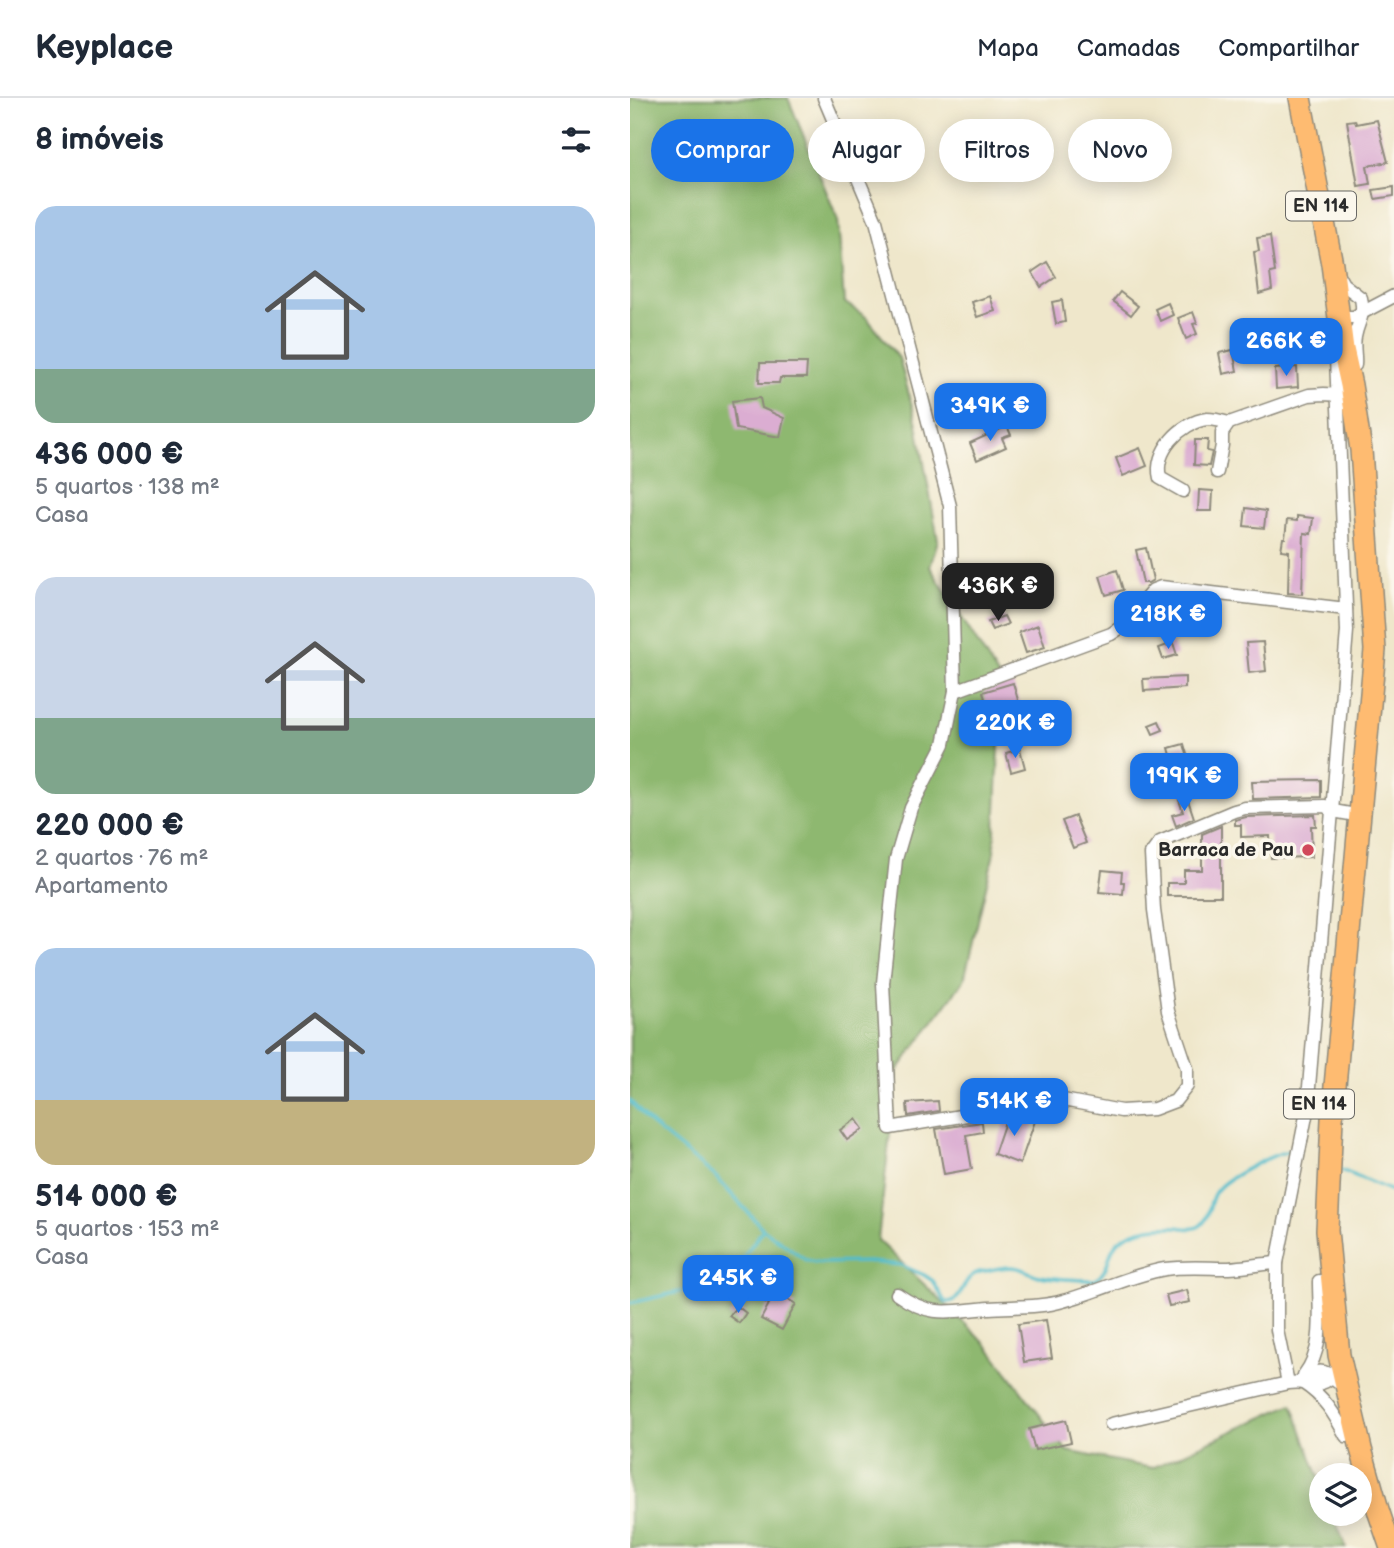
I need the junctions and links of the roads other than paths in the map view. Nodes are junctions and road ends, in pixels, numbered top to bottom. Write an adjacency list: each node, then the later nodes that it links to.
1 (824, 98): 15 (street)
2 (1288, 98): 7 (main road, EN 114)
3 (1300, 98): 4 (main road, EN 114)
4 (1332, 264): 6 (street); 7 (main road, EN 114)
5 (1390, 298): 6 (street); 8 (street)
6 (1361, 299): 7 (street); 8 (street)
7 (1333, 311): 8 (street); 9 (main road, EN 114); 10 (main road, EN 114)
8 (1363, 313): 10 (street)
9 (1336, 358): 10 (street); 16 (main road, EN 114)
10 (1345, 390): 11 (street); 14 (street); 16 (main road, EN 114)
11 (1229, 423): 12 (street); 13 (street)
12 (1217, 472)
13 (1183, 491)
14 (1346, 609): 15 (street); 16 (street)
15 (955, 691): 16 (street)
16 (1348, 814): 17 (street); 18 (main road, EN 114); 20 (main road, EN 114)
17 (1277, 1263): 19 (street); 21 (street)
18 (1320, 1281): 20 (main road, EN 114); 21 (street)
19 (897, 1294)
20 (1336, 1368): 21 (street); 23 (main road, EN 114); 25 (main road, EN 114)
21 (1294, 1382): 22 (street); 23 (street)
22 (1111, 1424)
23 (1346, 1436): 24 (main road, EN 114)
24 (1355, 1463)
25 (1361, 1463)
26 (1372, 1505): 29 (main road, EN 114)
27 (1372, 1519): 28 (main road, EN 114)
28 (1380, 1548)
29 (1391, 1548)

